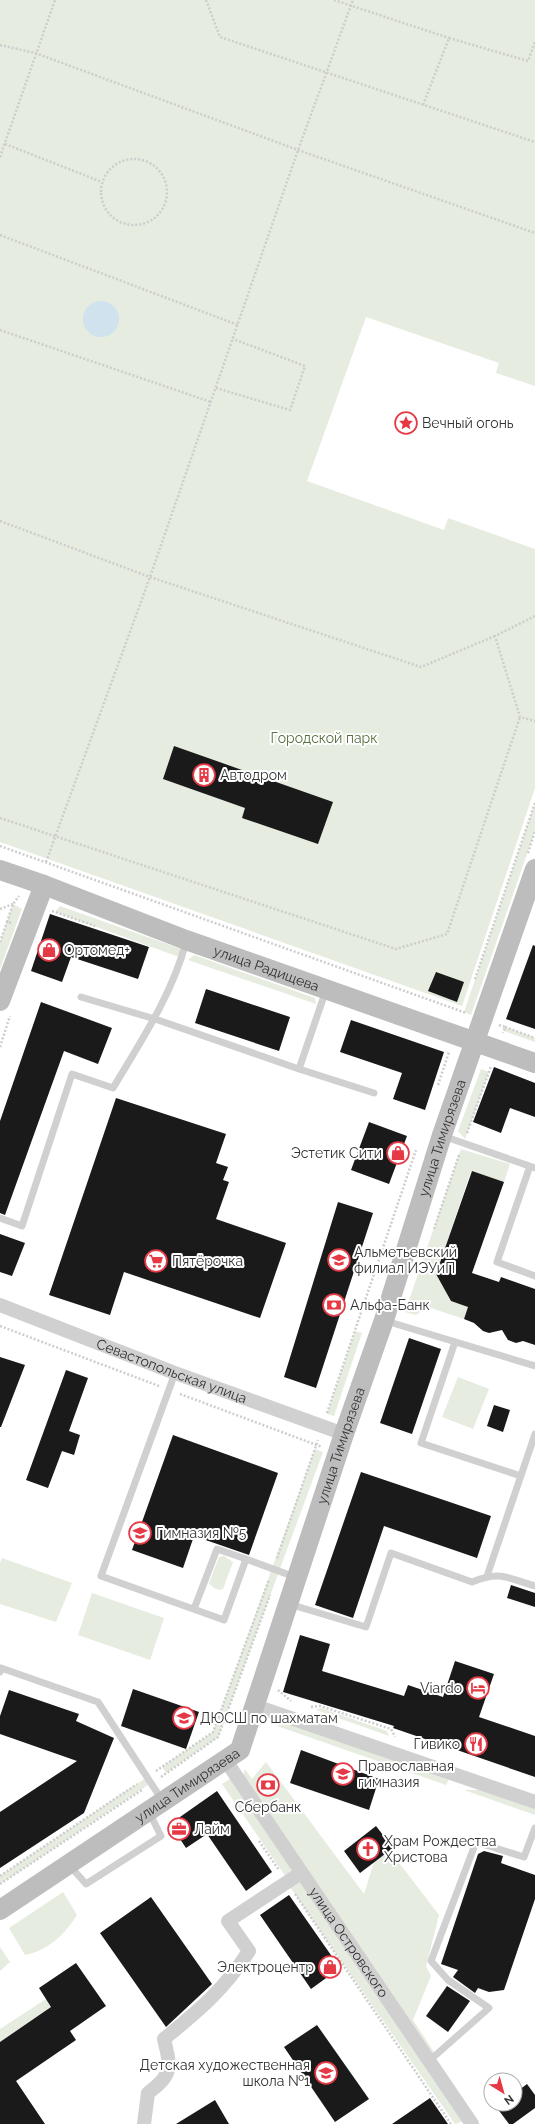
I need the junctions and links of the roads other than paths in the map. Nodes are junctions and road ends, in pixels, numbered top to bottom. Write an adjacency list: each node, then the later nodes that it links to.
1 (535, 869): 9 (street, улица Тимирязева)
2 (0, 870): 3 (street, улица Радищева)
3 (43, 876): 4 (street, улица Радищева); 7 (street)
4 (186, 940): 5 (street, улица Радищева); 8 (lane)
5 (326, 989): 9 (street, улица Радищева); 11 (lane)
6 (81, 997): 8 (lane)
7 (0, 1001)
8 (155, 1019): 11 (lane); 15 (lane)
9 (475, 1042): 10 (street, улица Радищева); 13 (street, улица Тимирязева)
10 (535, 1063)
11 (299, 1069): 12 (lane)
12 (374, 1093)
13 (442, 1136): 14 (lane); 18 (street, улица Тимирязева)
14 (532, 1167): 16 (lane)
15 (0, 1218)
16 (535, 1276)
17 (0, 1305): 21 (street, Севастопольская улица)
18 (384, 1320): 19 (lane); 22 (street, улица Тимирязева)
19 (455, 1342): 20 (lane); 24 (lane)
20 (535, 1366)
21 (175, 1373): 22 (street, Севастопольская улица); 30 (lane)
22 (337, 1431): 27 (street, улица Тимирязева)
23 (535, 1434): 24 (lane)
24 (521, 1476): 26 (lane)
25 (246, 1559): 27 (lane); 30 (lane); 30 (lane)
26 (487, 1576): 28 (lane); 29 (lane)
27 (297, 1578): 29 (street, улица Тимирязева)
28 (535, 1586)
29 (288, 1604): 32 (street, улица Тимирязева)
30 (194, 1609)
31 (0, 1672): 35 (lane)
32 (256, 1706): 33 (street, улица Тимирязева); 34 (street)
33 (226, 1761): 35 (street, улица Тимирязева); 38 (street, улица Островского)
34 (535, 1802)
35 (156, 1806): 37 (street, улица Тимирязева); 37 (lane)
36 (535, 1828): 40 (lane)
37 (69, 1864): 39 (street, улица Тимирязева)
38 (301, 1873): 40 (street, улица Островского); 42 (street)
39 (0, 1910)
40 (429, 2061): 41 (street, улица Островского)
41 (469, 2123)
42 (144, 2124)

